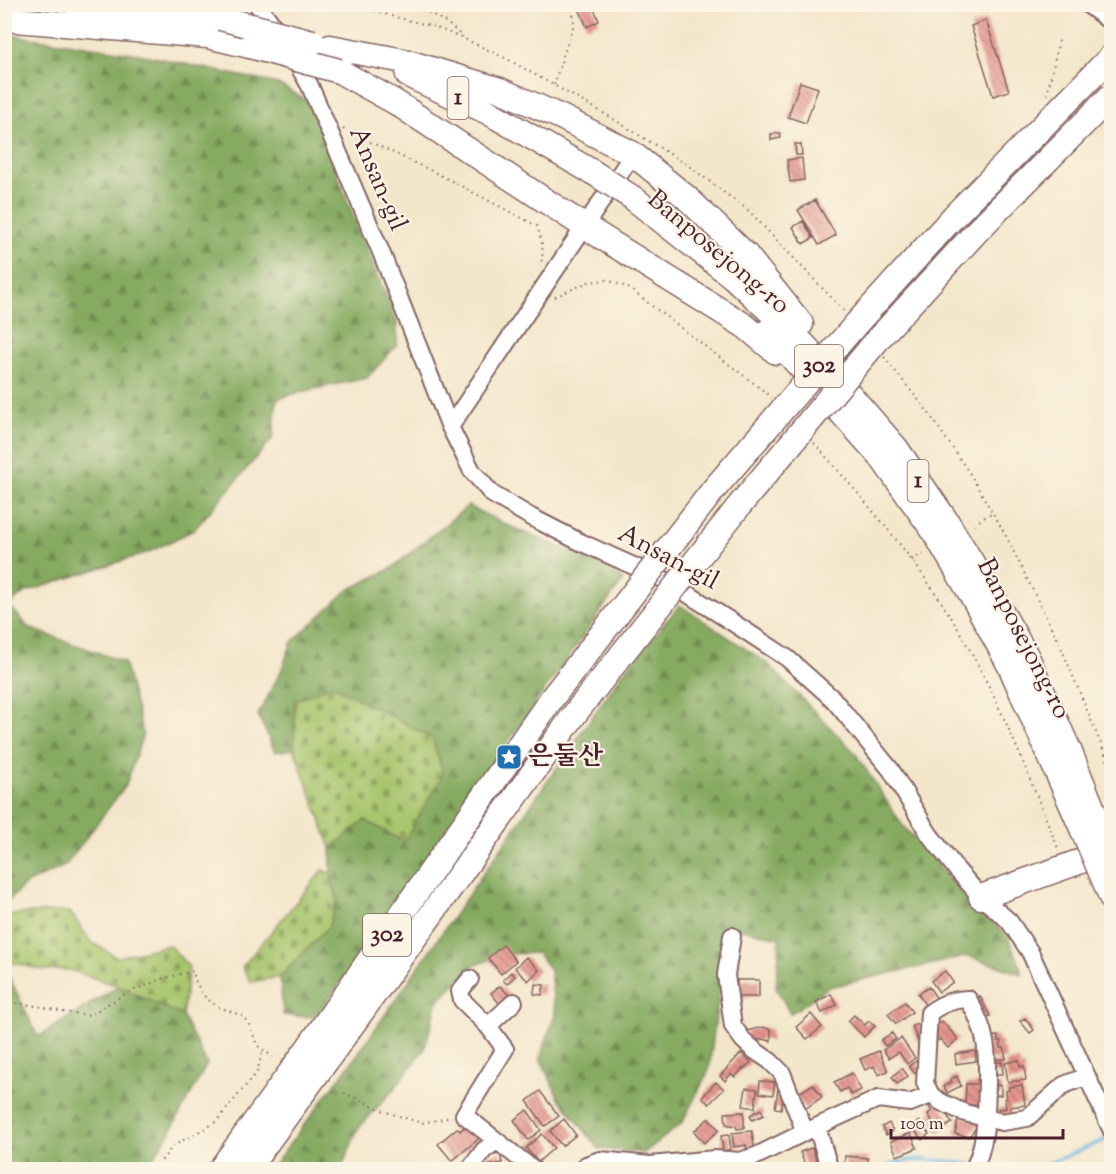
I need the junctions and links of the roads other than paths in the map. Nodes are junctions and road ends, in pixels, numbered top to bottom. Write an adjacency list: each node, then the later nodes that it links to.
1 (76, 4): 6 (highway, Banposejong-ro / 1, bridge)
2 (257, 4): 14 (street, Ansan-gil)
3 (1087, 4): 5 (street)
4 (4, 19): 8 (highway, Banposejong-ro / 1, bridge)
5 (1112, 22)
6 (321, 45): 10 (highway); 11 (highway, Banposejong-ro / 1)
7 (1112, 56): 30 (highway, 302, bridge)
8 (339, 71): 11 (highway, Banposejong-ro / 1); 12 (highway)
9 (1112, 95): 31 (highway, 302, bridge)
10 (633, 154): 12 (street); 13 (highway)
11 (591, 180): 13 (highway, Banposejong-ro / 1)
12 (584, 226): 13 (highway); 14 (street)
13 (831, 387): 15 (highway, Banposejong-ro / 1)
14 (450, 428): 16 (street, Ansan-gil)
15 (1103, 850): 16 (highway); 17 (highway, Banposejong-ro / 1)
16 (981, 897): 22 (street, Ansan-gil)
17 (1112, 899)
18 (732, 936): 25 (street)
19 (470, 979): 21 (street)
20 (514, 1002): 21 (street)
21 (488, 1026): 27 (street)
22 (1087, 1076): 24 (street); 26 (street, Ansan-gil)
23 (931, 1095): 24 (street); 24 (street); 25 (street)
24 (987, 1119): 28 (street)
25 (811, 1130): 29 (street); 35 (street)
26 (1111, 1130)
27 (497, 1142): 32 (street); 33 (street)
28 (976, 1164)
29 (738, 1166): 34 (street)
30 (220, 1170)
31 (247, 1170)
32 (469, 1170)
33 (534, 1170)
34 (583, 1170)
35 (830, 1170)

